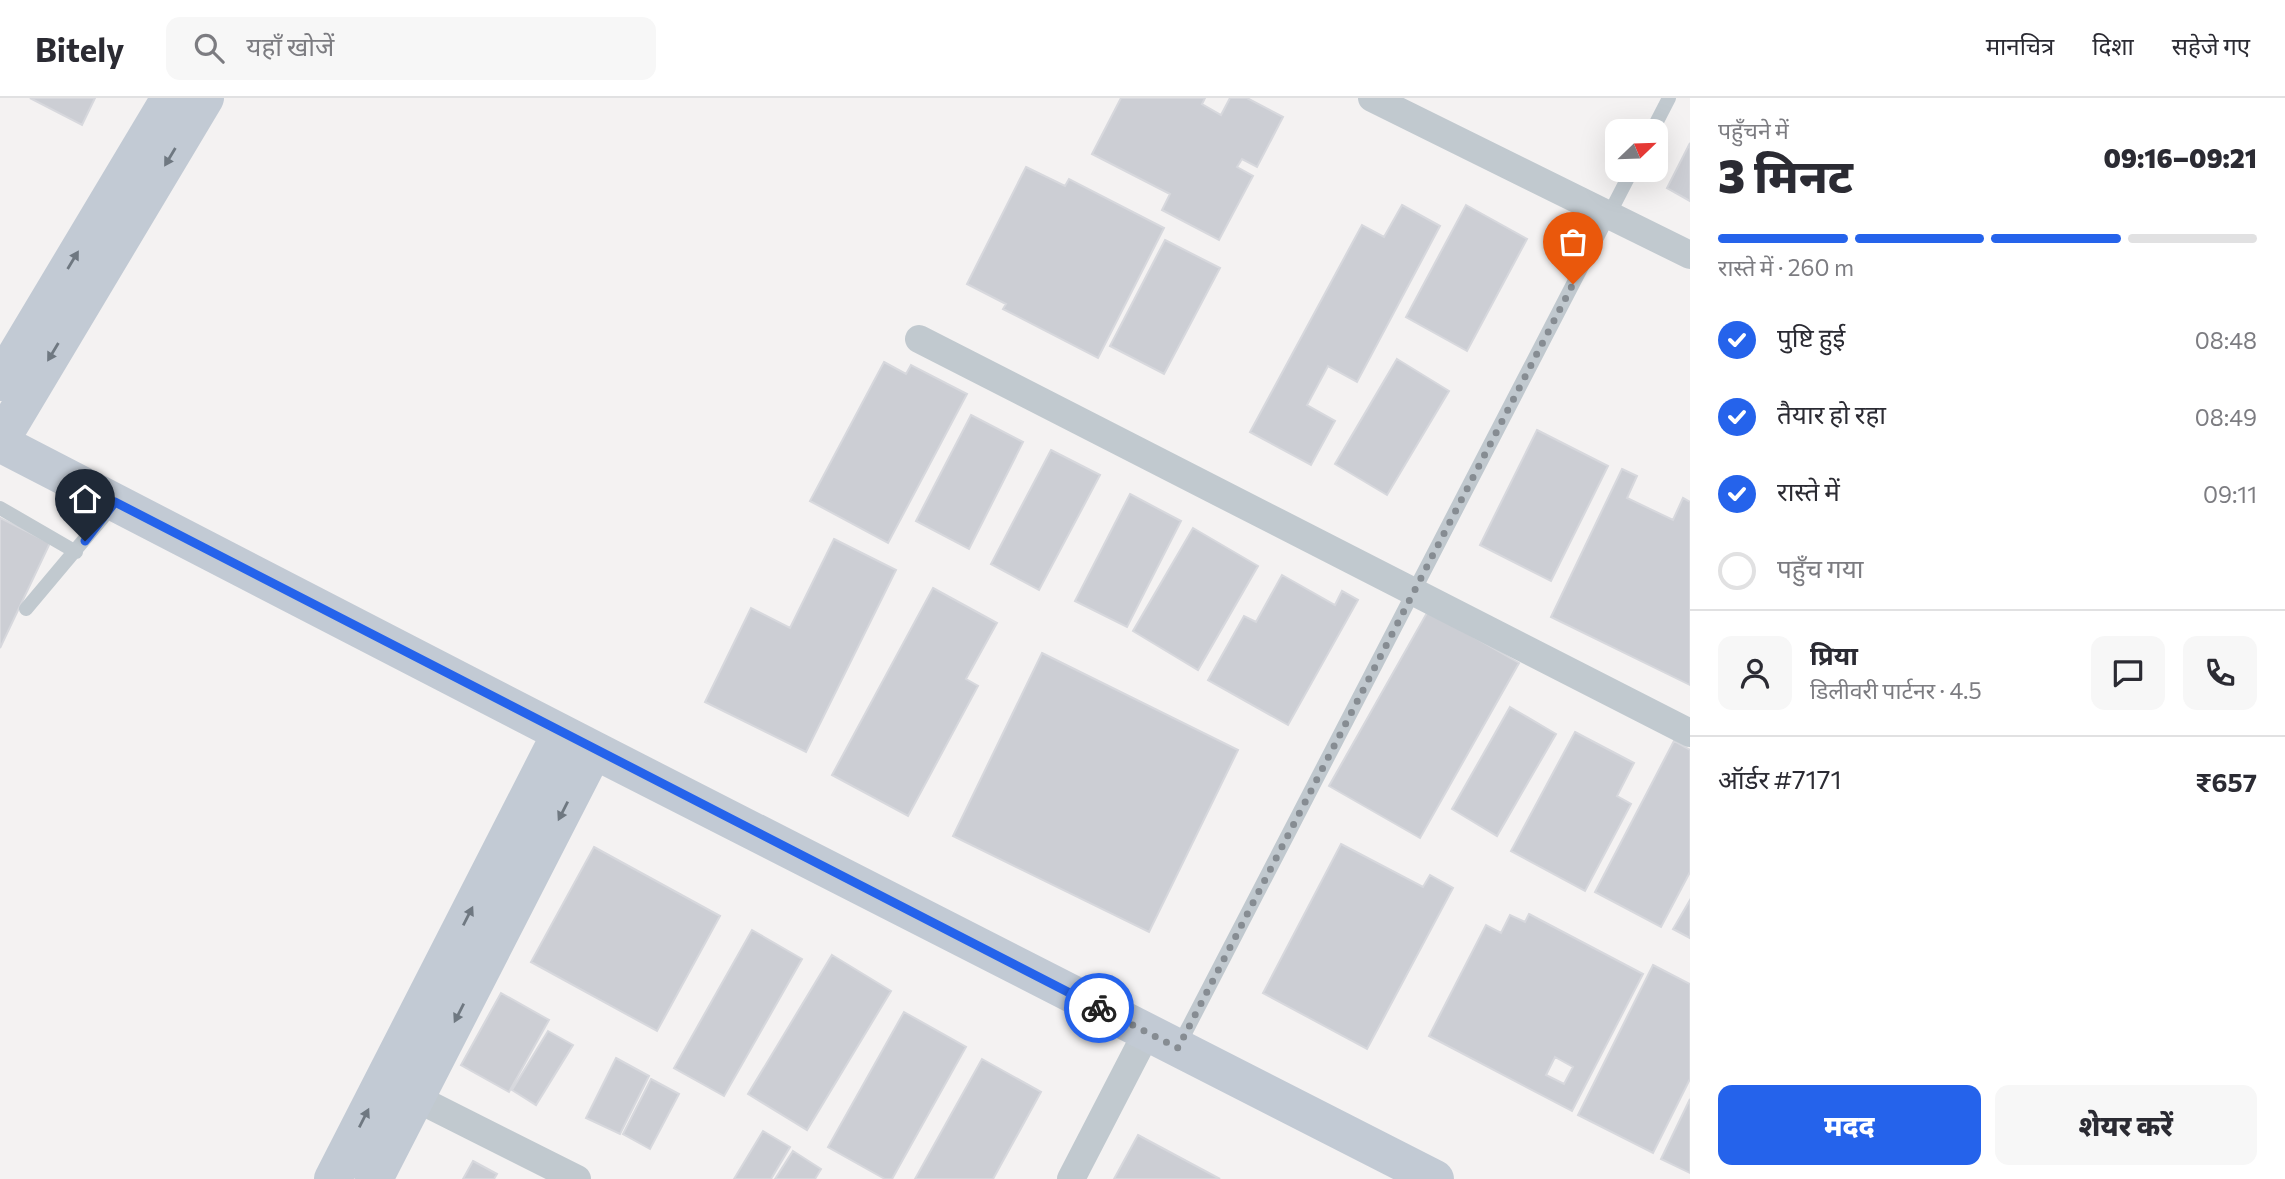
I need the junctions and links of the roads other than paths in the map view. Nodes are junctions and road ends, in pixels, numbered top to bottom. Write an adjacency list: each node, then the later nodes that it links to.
1 (170, 98): 10 (street, one-way to 1)
2 (205, 98): 11 (street, one-way to 11)
3 (1372, 98): 7 (street)
4 (1669, 98): 5 (lane)
5 (1658, 119)
6 (1626, 182): 7 (lane)
7 (1609, 214): 8 (street); 15 (lane)
8 (1690, 255)
9 (919, 338): 15 (street)
10 (0, 382)
11 (0, 442): 12 (street)
12 (115, 502): 14 (lane); 18 (street)
13 (0, 508): 14 (lane)
14 (76, 552): 16 (lane)
15 (1414, 592): 17 (street); 19 (lane)
16 (26, 609)
17 (1690, 733)
18 (578, 742): 19 (street); 20 (street)
19 (1163, 1040): 24 (street); 25 (street)
20 (399, 1090): 21 (street, one-way to 20); 22 (street); 23 (street)
21 (333, 1179)
22 (374, 1179)
23 (577, 1179)
24 (1071, 1179)
25 (1435, 1179)

